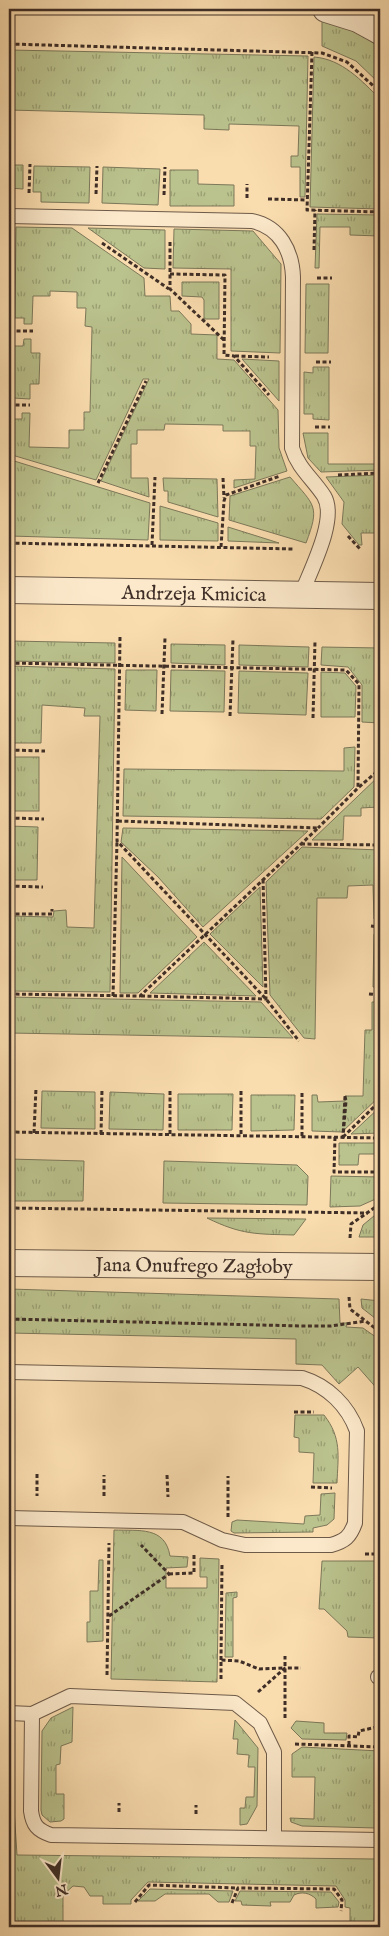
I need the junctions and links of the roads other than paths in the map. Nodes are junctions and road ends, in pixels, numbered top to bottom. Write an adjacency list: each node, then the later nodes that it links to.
1 (326, 9): 2 (street)
2 (380, 32)
3 (11, 216): 5 (lane)
4 (9, 590): 5 (street, Andrzeja Kmicica)
5 (301, 595): 6 (street, Andrzeja Kmicica)
6 (380, 596)
7 (9, 1263): 8 (street, Jana Onufrego Zagłoby)
8 (380, 1267)
9 (9, 1372): 10 (lane)
10 (9, 1518)
11 (9, 1714): 12 (lane)
12 (32, 1714): 13 (lane); 13 (lane)
13 (274, 1838): 14 (lane)
14 (380, 1840)

